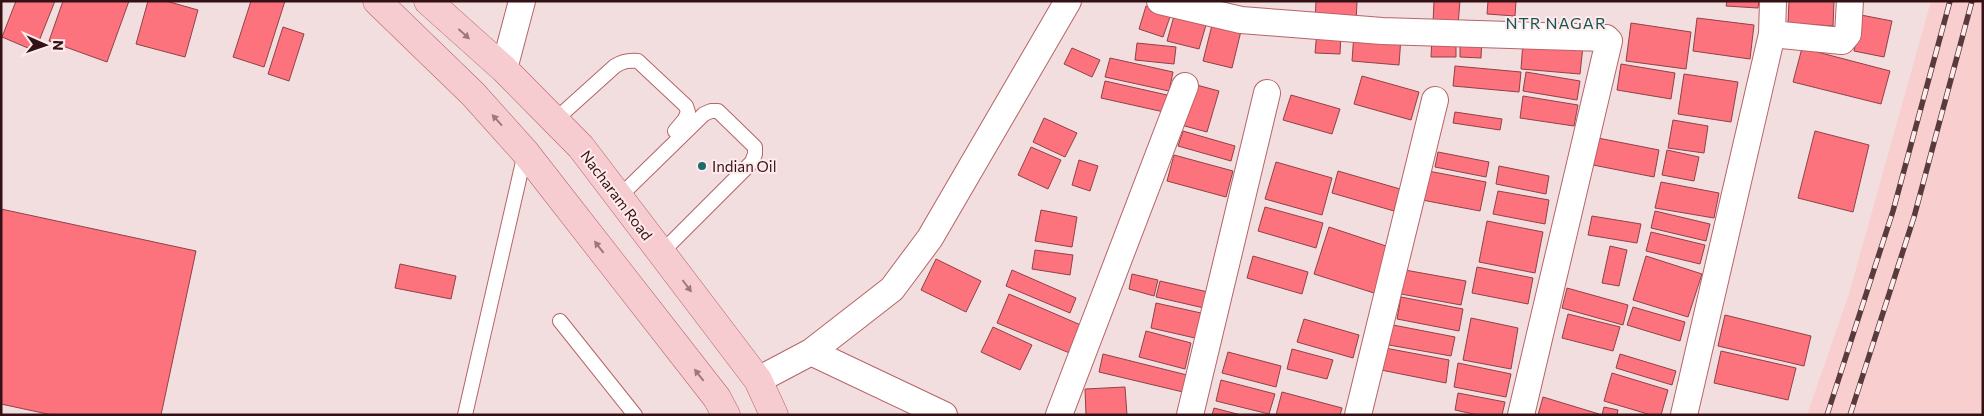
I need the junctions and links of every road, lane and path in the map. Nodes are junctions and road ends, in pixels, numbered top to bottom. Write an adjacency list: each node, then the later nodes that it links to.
1 (377, 1): 14 (main road, one-way to 1)
2 (428, 1): 9 (main road, Nacharam Road, one-way to 9)
3 (522, 1): 9 (street)
4 (1068, 1): 18 (street)
5 (1160, 1): 28 (street)
6 (1772, 1): 8 (street)
7 (1850, 1): 8 (street)
8 (1772, 34): 29 (street)
9 (504, 69): 13 (main road, Nacharam Road)
10 (1185, 86): 25 (street)
11 (1267, 93): 26 (street)
12 (1435, 100): 27 (street)
13 (554, 121): 15 (main road, Nacharam Road); 15 (lane)
14 (525, 152): 20 (lane); 22 (main road, one-way to 14)
15 (616, 194): 16 (main road, Nacharam Road); 16 (lane)
16 (661, 253): 19 (main road, Nacharam Road, one-way to 19)
17 (560, 320): 21 (lane)
18 (811, 352): 19 (street); 24 (street)
19 (758, 380): 23 (main road, Nacharam Road)
20 (465, 415)
21 (635, 415)
22 (726, 415)
23 (774, 415)
24 (944, 415)
25 (1059, 415)
26 (1190, 415)
27 (1358, 415)
28 (1521, 415)
29 (1684, 415)

